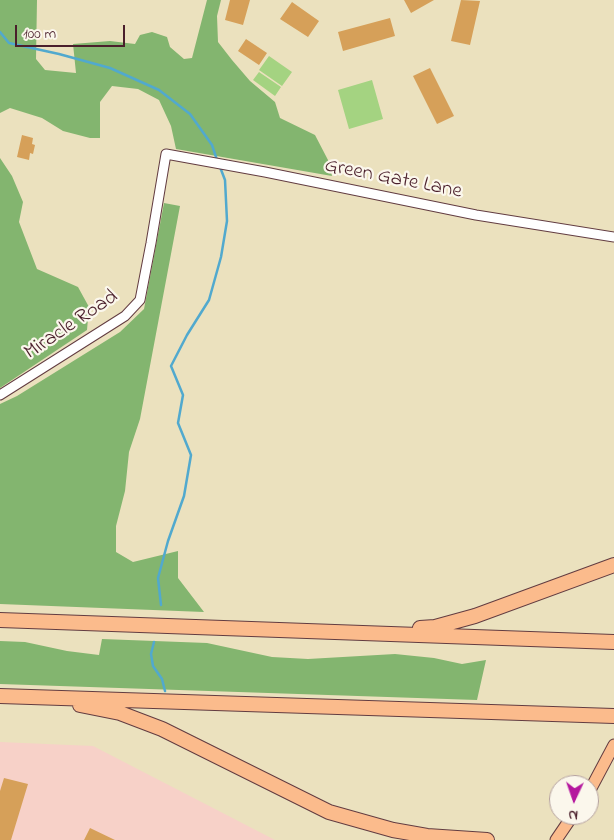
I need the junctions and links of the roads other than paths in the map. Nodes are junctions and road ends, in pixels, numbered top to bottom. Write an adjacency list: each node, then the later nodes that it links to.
1 (166, 154): 2 (street, Green Gate Lane); 3 (street, Miracle Road)
2 (614, 238)
3 (0, 395)
4 (614, 565): 6 (highway)
5 (0, 620): 6 (highway)
6 (355, 633): 7 (highway)
7 (614, 642)
8 (0, 696): 9 (highway)
9 (37, 697): 10 (highway); 14 (highway)
10 (614, 716)
11 (612, 749): 12 (main road)
12 (598, 775)
13 (566, 825): 15 (main road)
14 (479, 840)
15 (556, 840)

